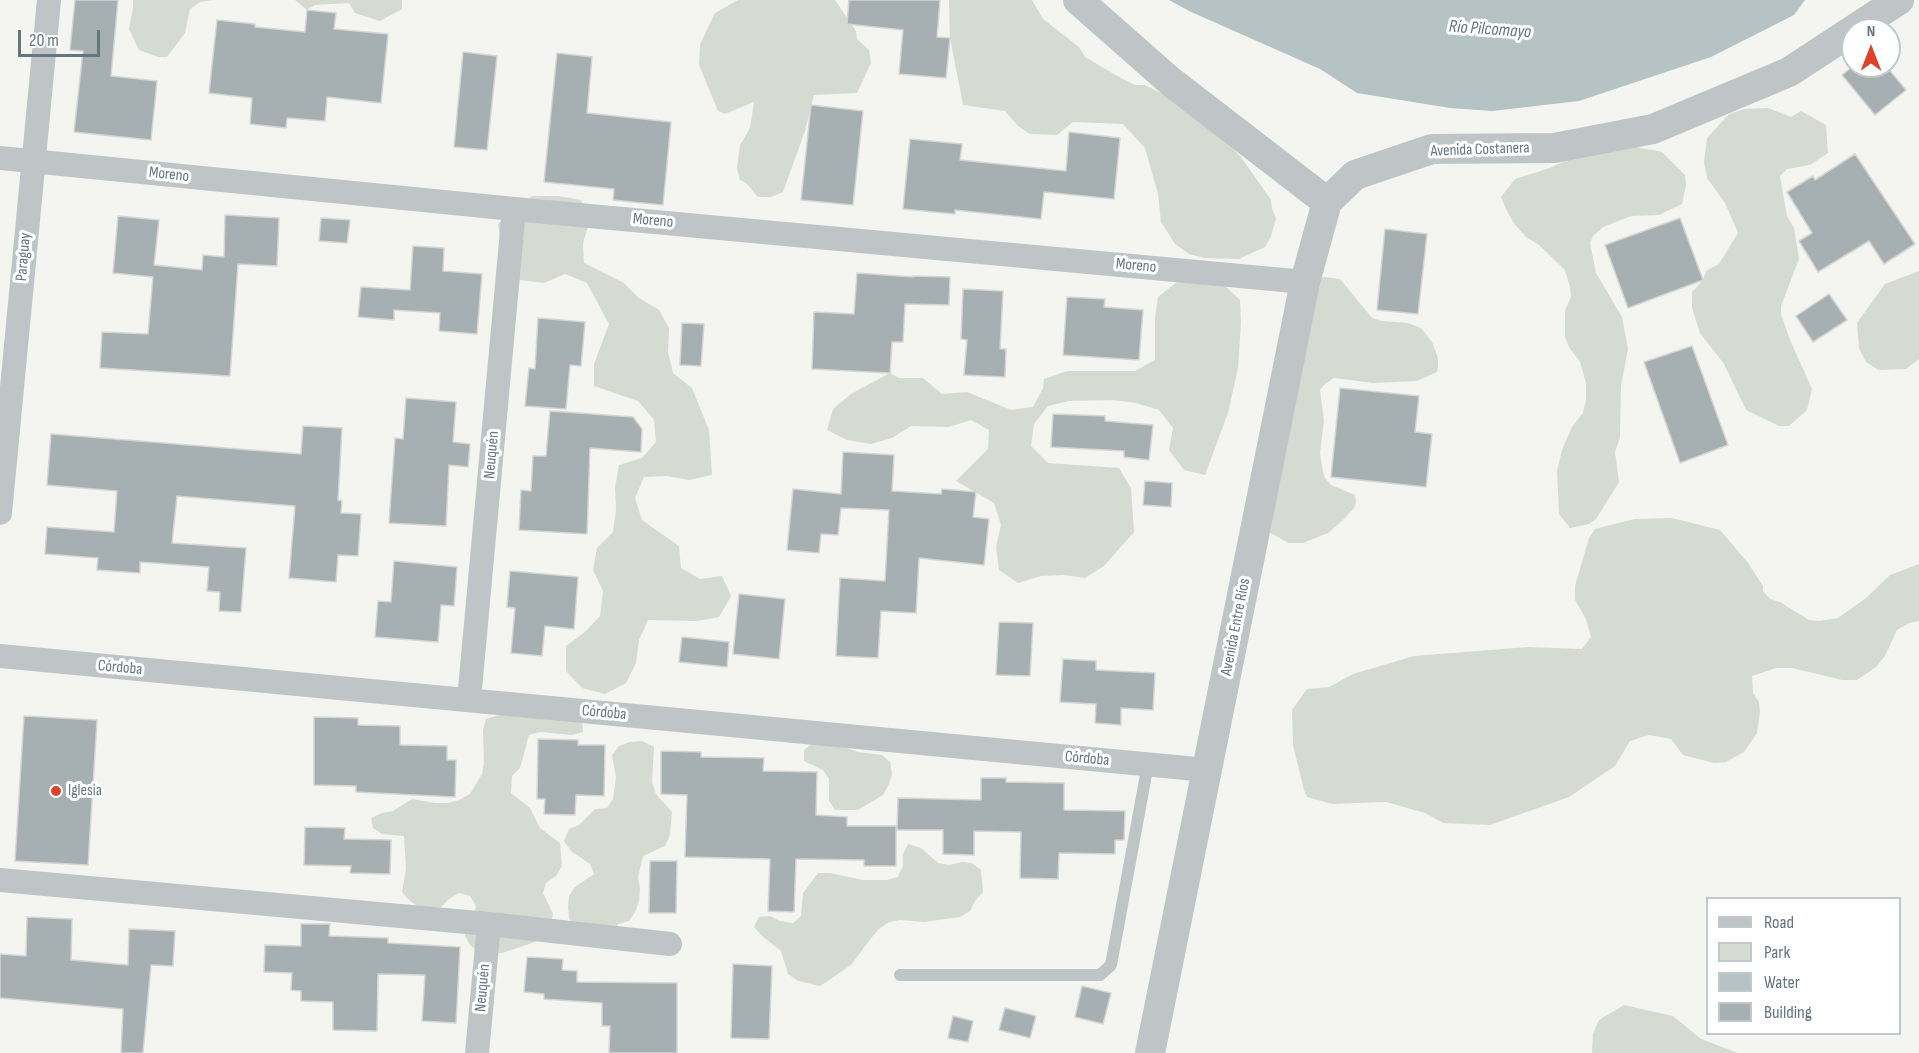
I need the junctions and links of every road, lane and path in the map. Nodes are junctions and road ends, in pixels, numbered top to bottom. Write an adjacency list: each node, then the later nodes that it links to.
1 (49, 0): 5 (street, Paraguay)
2 (1078, 0): 6 (street)
3 (1899, 0): 6 (street, Avenida Costanera)
4 (0, 158): 5 (street, Moreno)
5 (33, 162): 7 (street, Moreno); 9 (street, Paraguay)
6 (1327, 202): 8 (street, Avenida Entre Ríos)
7 (514, 209): 8 (street, Moreno); 11 (street, Neuquén)
8 (1305, 282): 13 (street, Avenida Entre Ríos)
9 (0, 513)
10 (0, 656): 11 (street, Córdoba)
11 (469, 700): 12 (street, Córdoba)
12 (1148, 765): 13 (street, Córdoba); 17 (lane)
13 (1207, 770): 19 (street, Avenida Entre Ríos)
14 (0, 880): 15 (street)
15 (489, 924): 16 (street); 18 (street, Neuquén)
16 (670, 944)
17 (900, 975)
18 (477, 1053)
19 (1150, 1053)

